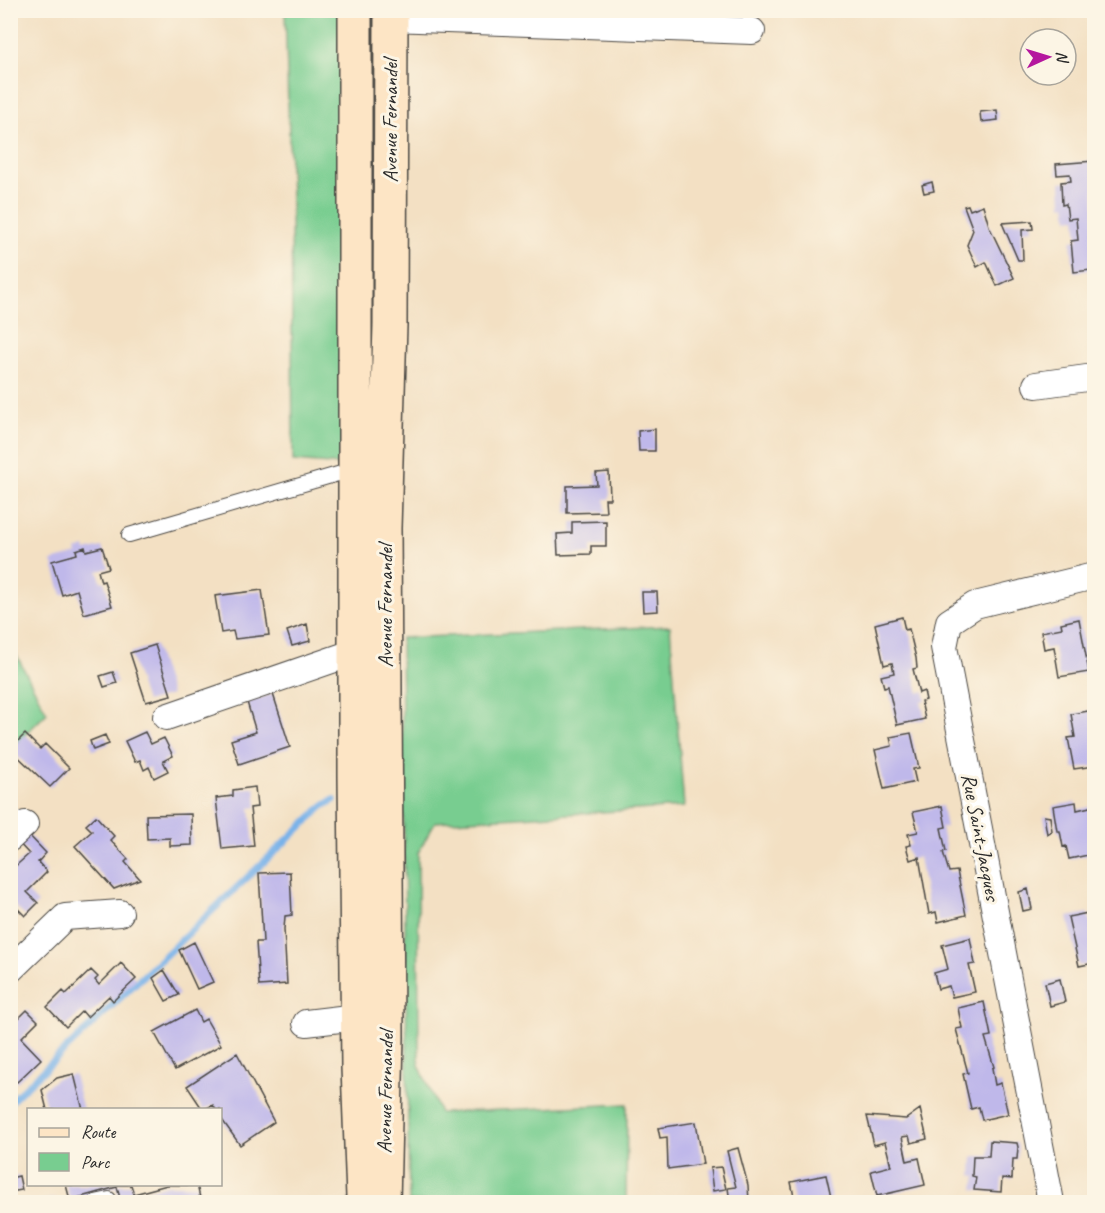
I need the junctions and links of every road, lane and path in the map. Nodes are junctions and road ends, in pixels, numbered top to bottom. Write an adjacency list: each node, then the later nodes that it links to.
1 (355, 10): 6 (main road, Avenue Fernandel)
2 (391, 14): 3 (street); 15 (main road, Avenue Fernandel)
3 (752, 31)
4 (1095, 377): 5 (street)
5 (1036, 385)
6 (355, 469): 7 (lane); 9 (main road, Avenue Fernandel)
7 (129, 535)
8 (1095, 576): 18 (street, Rue Saint-Jacques)
9 (355, 652): 10 (street); 13 (main road, Avenue Fernandel)
10 (166, 717)
11 (120, 913): 12 (street)
12 (10, 970)
13 (357, 1017): 14 (street); 15 (main road, Avenue Fernandel)
14 (306, 1023)
15 (378, 1201)
16 (95, 1203): 17 (lane)
17 (110, 1203)
18 (1051, 1203)

